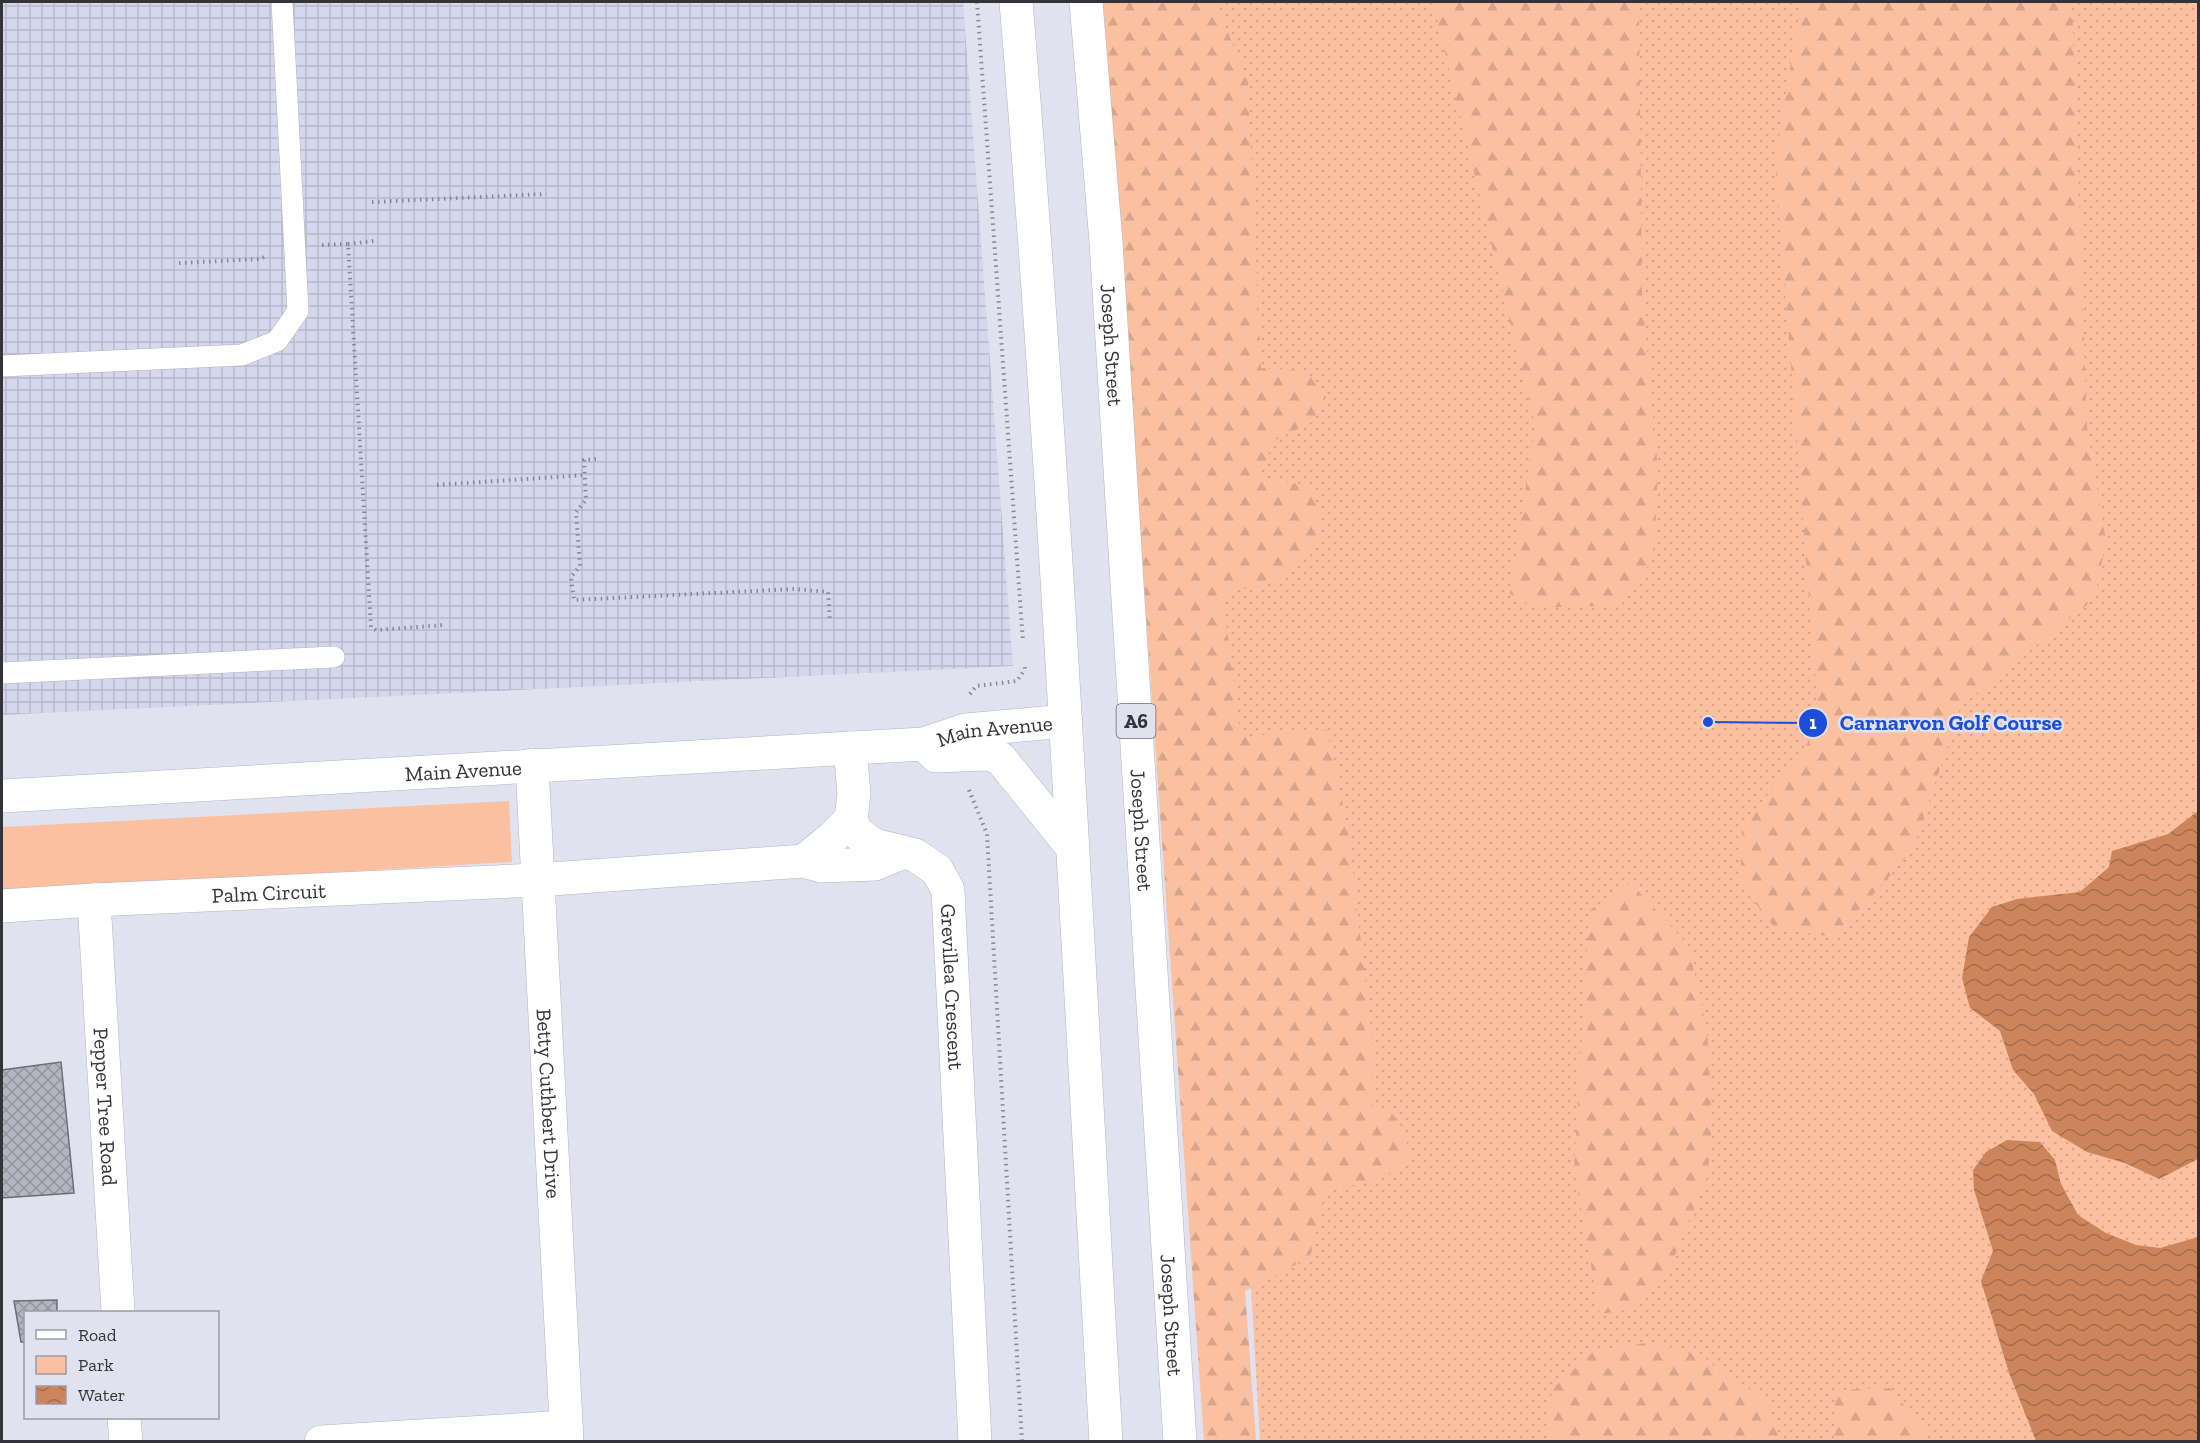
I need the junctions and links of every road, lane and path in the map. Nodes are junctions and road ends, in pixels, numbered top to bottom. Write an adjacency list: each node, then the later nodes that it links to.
1 (282, 2): 8 (lane)
2 (1016, 2): 18 (main road)
3 (1086, 2): 37 (main road, Joseph Street / A6)
4 (546, 194): 5 (path)
5 (372, 202)
6 (374, 241): 7 (path)
7 (348, 244): 8 (path); 15 (path)
8 (295, 247): 9 (path); 10 (lane)
9 (179, 262)
10 (2, 366)
11 (596, 459): 12 (path)
12 (585, 475): 13 (path); 14 (path)
13 (437, 485)
14 (830, 622)
15 (445, 625)
16 (334, 657): 17 (lane)
17 (2, 673)
18 (1066, 721): 19 (main road, Main Avenue); 24 (main road)
19 (924, 744): 20 (main road, Main Avenue); 24 (main road, Main Avenue)
20 (849, 748): 21 (main road, Main Avenue); 23 (main road)
21 (532, 765): 22 (main road, Main Avenue); 27 (main road, Betty Cuthbert Drive)
22 (2, 796)
23 (851, 819): 25 (main road); 26 (main road)
24 (1072, 847): 36 (main road)
25 (901, 853): 26 (main road); 35 (main road, Grevillea Crescent)
26 (804, 861): 27 (main road)
27 (537, 880): 28 (main road, Palm Circuit); 32 (main road, Betty Cuthbert Drive)
28 (94, 900): 29 (main road, Palm Circuit); 30 (main road, Pepper Tree Road)
29 (2, 906)
30 (118, 1311)
31 (124, 1419): 33 (main road)
32 (567, 1434): 34 (main road)
33 (126, 1442)
34 (321, 1442)
35 (975, 1442)
36 (1106, 1442)
37 (1180, 1442)

